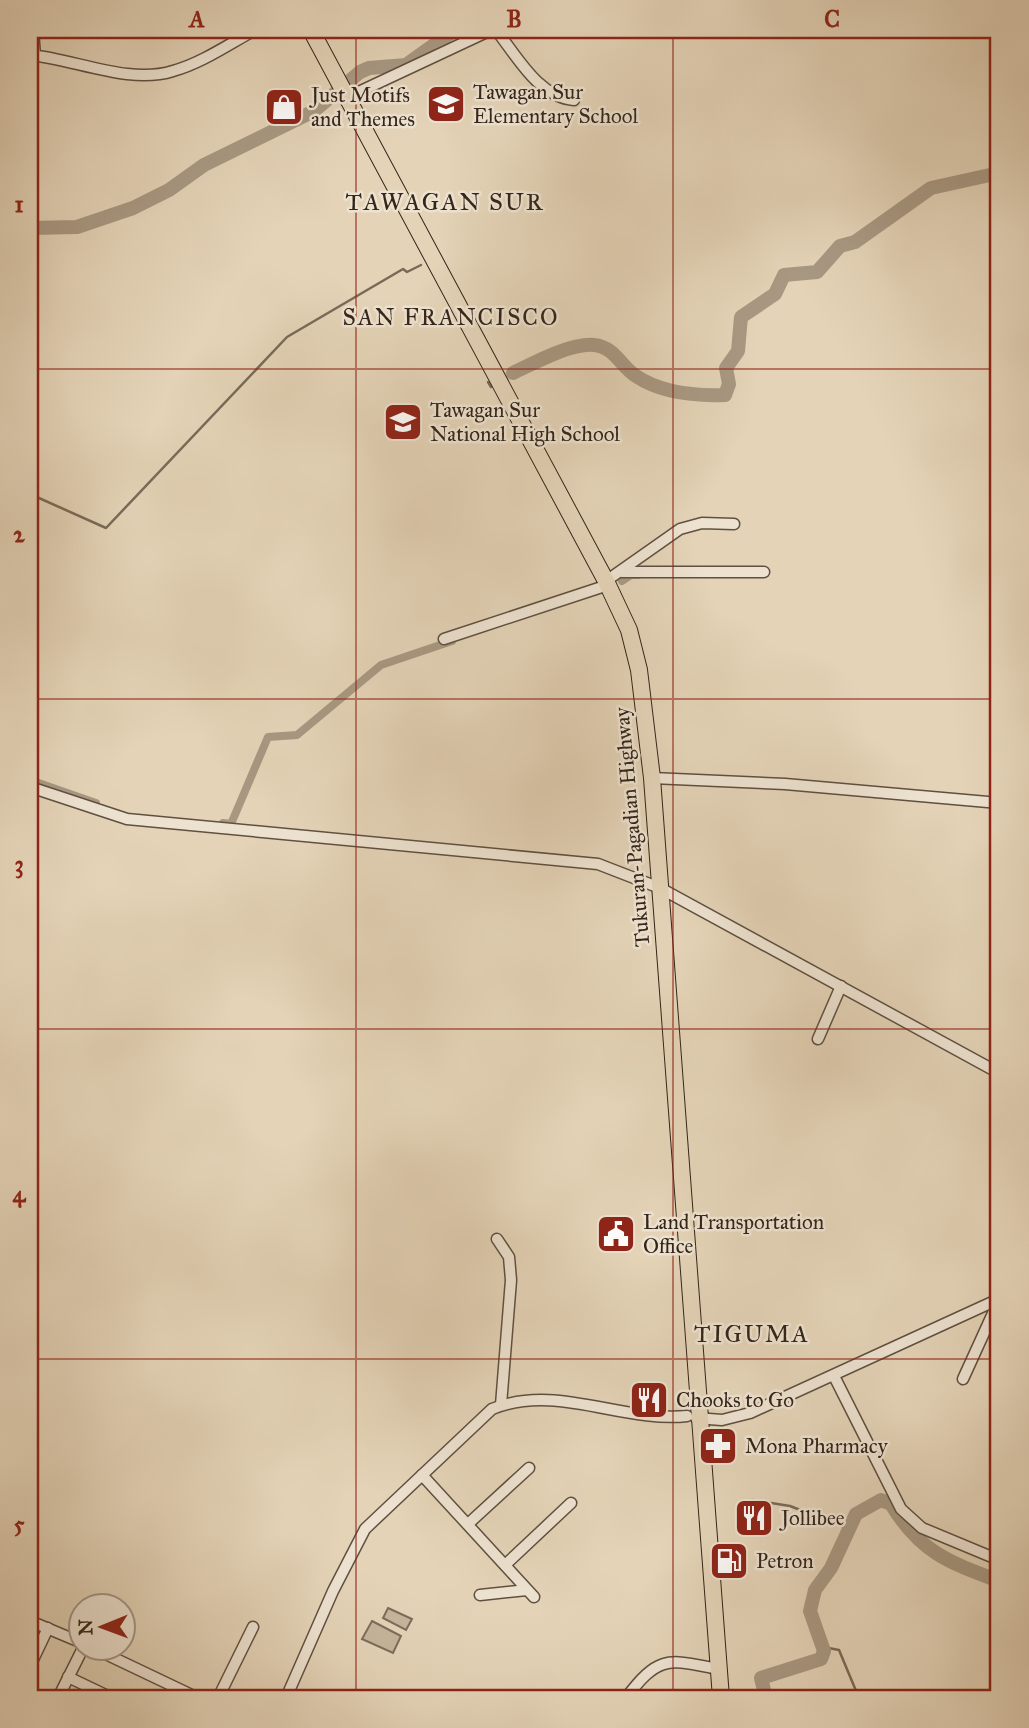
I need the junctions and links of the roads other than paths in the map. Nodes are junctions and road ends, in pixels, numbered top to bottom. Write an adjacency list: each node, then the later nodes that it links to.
1 (33, 30): 5 (street)
2 (255, 30): 5 (street)
3 (312, 30): 6 (highway, Tukuran-Pagadian Highway)
4 (494, 30): 6 (street); 7 (street)
5 (32, 56)
6 (346, 94): 11 (highway, Tukuran-Pagadian Highway)
7 (574, 100)
8 (734, 524): 9 (street)
9 (622, 572): 10 (street); 11 (street)
10 (764, 572)
11 (607, 583): 12 (street); 13 (highway, Tukuran-Pagadian Highway)
12 (444, 639)
13 (652, 778): 15 (street); 16 (highway, Tukuran-Pagadian Highway)
14 (30, 787): 16 (street)
15 (999, 803)
16 (660, 888): 17 (street); 25 (highway, Tukuran-Pagadian Highway)
17 (841, 986): 18 (street); 19 (street)
18 (818, 1039)
19 (999, 1073)
20 (497, 1238): 24 (street)
21 (999, 1299): 22 (street); 23 (street)
22 (834, 1376): 25 (street); 30 (street)
23 (963, 1379)
24 (501, 1405): 25 (street); 27 (street)
25 (694, 1417): 40 (highway, Tukuran-Pagadian Highway)
26 (529, 1468): 29 (street)
27 (422, 1475): 29 (street); 46 (street)
28 (571, 1503): 31 (street)
29 (468, 1524): 31 (street)
30 (999, 1560)
31 (505, 1565): 32 (street)
32 (480, 1595)
33 (30, 1621): 35 (street)
34 (253, 1627): 45 (street)
35 (48, 1628): 36 (street); 39 (street)
36 (66, 1636)
37 (76, 1662): 41 (street)
38 (124, 1662): 44 (street)
39 (30, 1666)
40 (719, 1669): 47 (street); 48 (highway, Tukuran-Pagadian Highway)
41 (68, 1677): 42 (street); 43 (street)
42 (58, 1698)
43 (112, 1698)
44 (198, 1698)
45 (218, 1698)
46 (286, 1698)
47 (626, 1698)
48 (721, 1698)

